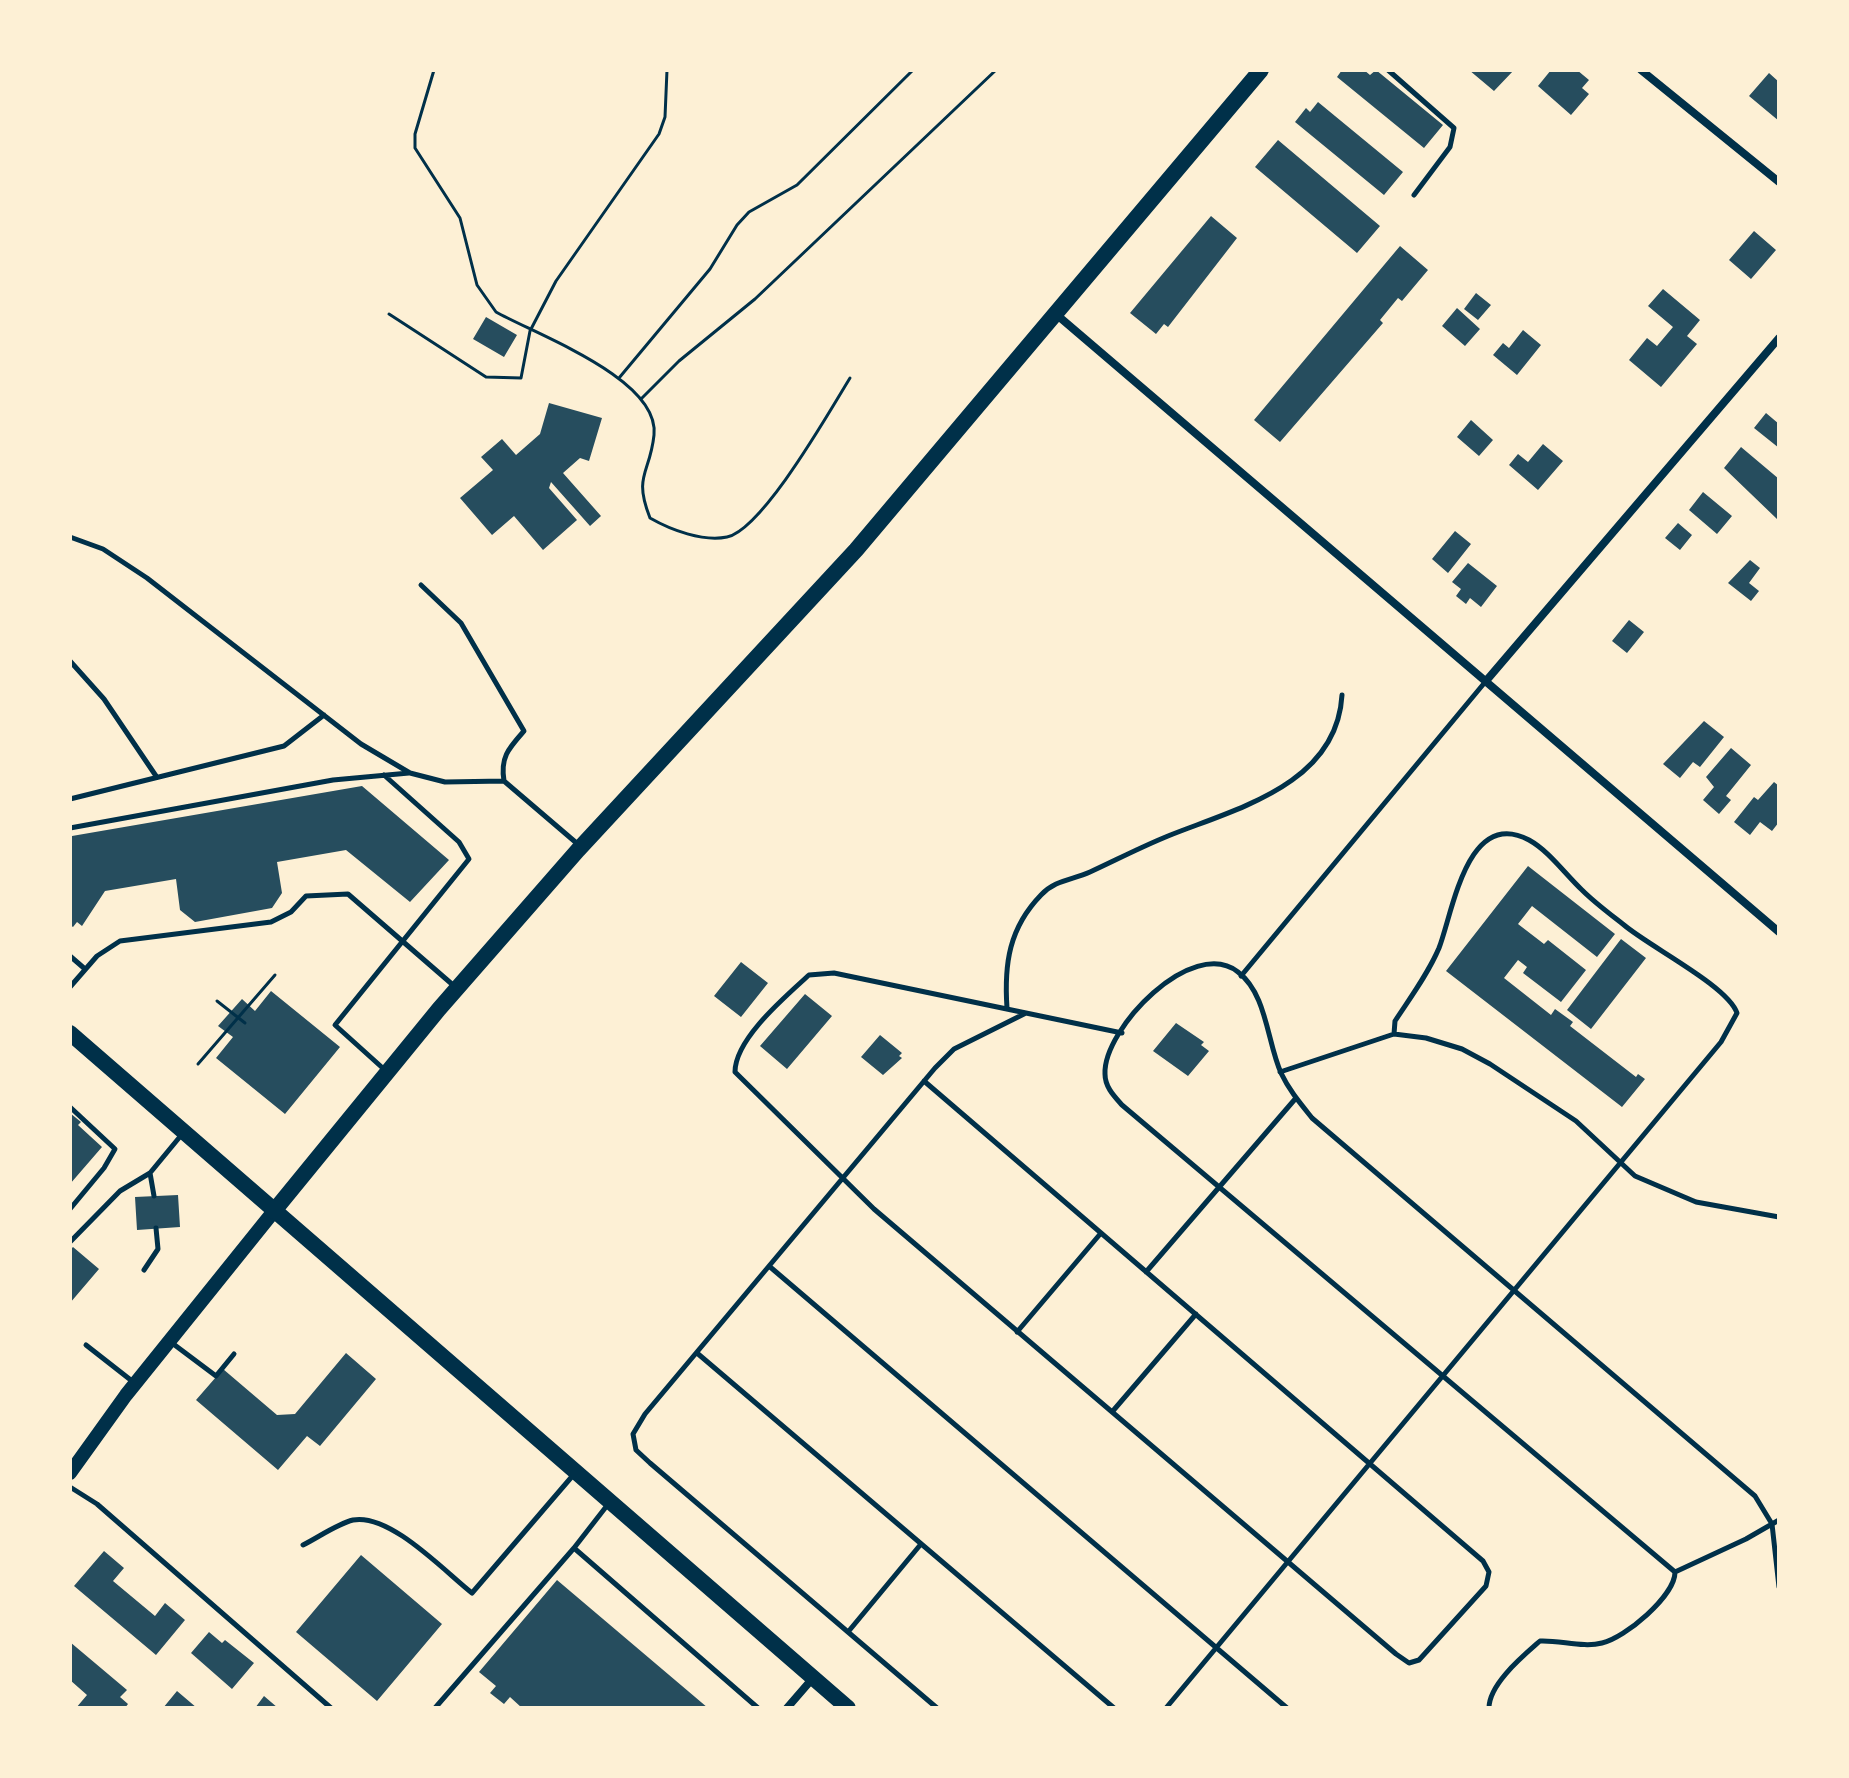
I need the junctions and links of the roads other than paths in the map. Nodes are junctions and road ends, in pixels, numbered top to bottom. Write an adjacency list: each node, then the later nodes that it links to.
1 (1261, 70): 6 (main road)
2 (1388, 70): 5 (lane)
3 (1641, 70): 4 (street)
4 (1779, 182)
5 (1414, 195)
6 (1057, 315): 11 (street); 20 (main road)
7 (1779, 338): 11 (street)
8 (70, 537): 13 (lane)
9 (421, 585): 17 (lane)
10 (70, 661): 16 (lane)
11 (1486, 681): 21 (street); 25 (lane)
12 (1342, 695): 28 (lane)
13 (324, 715): 14 (lane); 16 (lane)
14 (410, 773): 15 (lane); 17 (lane)
15 (384, 775): 19 (lane); 22 (lane)
16 (156, 776): 18 (lane)
17 (504, 781): 20 (lane)
18 (70, 799)
19 (70, 828)
20 (581, 846): 27 (main road)
21 (1779, 932)
22 (403, 942): 24 (lane); 27 (lane); 33 (lane)
23 (70, 956): 24 (lane)
24 (85, 969): 26 (lane)
25 (1241, 976): 31 (lane); 34 (lane)
26 (70, 987)
27 (457, 988): 33 (main road)
28 (1007, 1008): 29 (lane); 41 (lane)
29 (1027, 1012): 31 (lane); 35 (lane)
30 (70, 1033): 38 (main road)
31 (1122, 1033): 42 (lane)
32 (1394, 1034): 34 (lane); 39 (lane); 39 (lane)
33 (387, 1072): 45 (main road)
34 (1280, 1072): 36 (lane)
35 (924, 1081): 41 (lane); 48 (lane)
36 (1296, 1098): 42 (lane); 53 (lane)
37 (70, 1107): 44 (lane)
38 (184, 1133): 40 (lane); 45 (main road)
39 (1617, 1163): 46 (lane); 53 (lane)
40 (150, 1173): 43 (lane); 49 (lane)
41 (842, 1178): 50 (lane); 55 (lane)
42 (1219, 1187): 52 (lane); 60 (lane)
43 (154, 1196)
44 (70, 1209)
45 (274, 1211): 56 (main road); 64 (main road)
46 (1779, 1217)
47 (156, 1228): 51 (lane)
48 (1101, 1233): 52 (lane); 55 (lane)
49 (70, 1242)
50 (769, 1266): 58 (lane); 77 (lane)
51 (144, 1270)
52 (1146, 1272): 54 (lane)
53 (1514, 1290): 60 (lane); 69 (lane)
54 (1196, 1314): 62 (lane); 63 (lane)
55 (1017, 1332): 62 (lane)
56 (169, 1341): 59 (lane); 61 (main road)
57 (86, 1345): 61 (lane)
58 (697, 1353): 70 (lane); 76 (lane)
59 (234, 1354)
60 (1442, 1375): 63 (lane); 74 (lane)
61 (136, 1384): 65 (main road)
62 (1112, 1412): 73 (lane)
63 (1369, 1462): 73 (lane); 73 (lane)
64 (576, 1472): 67 (main road); 71 (lane)
65 (70, 1473)
66 (70, 1487): 79 (lane)
67 (610, 1502): 72 (lane); 78 (main road)
68 (1779, 1520): 69 (lane)
69 (1772, 1524): 74 (lane); 75 (lane)
70 (921, 1544): 76 (lane); 85 (lane)
71 (303, 1545)
72 (574, 1548): 80 (lane); 81 (lane)
73 (1287, 1561): 77 (lane)
74 (1675, 1572): 88 (lane)
75 (1779, 1587)
76 (848, 1632): 84 (lane)
77 (1215, 1647): 86 (lane); 87 (lane)
78 (813, 1678): 82 (street); 83 (main road)
79 (331, 1708)
80 (435, 1708)
81 (758, 1708)
82 (787, 1708)
83 (848, 1708)
84 (937, 1708)
85 (1114, 1708)
86 (1166, 1708)
87 (1287, 1708)
88 (1489, 1708)

